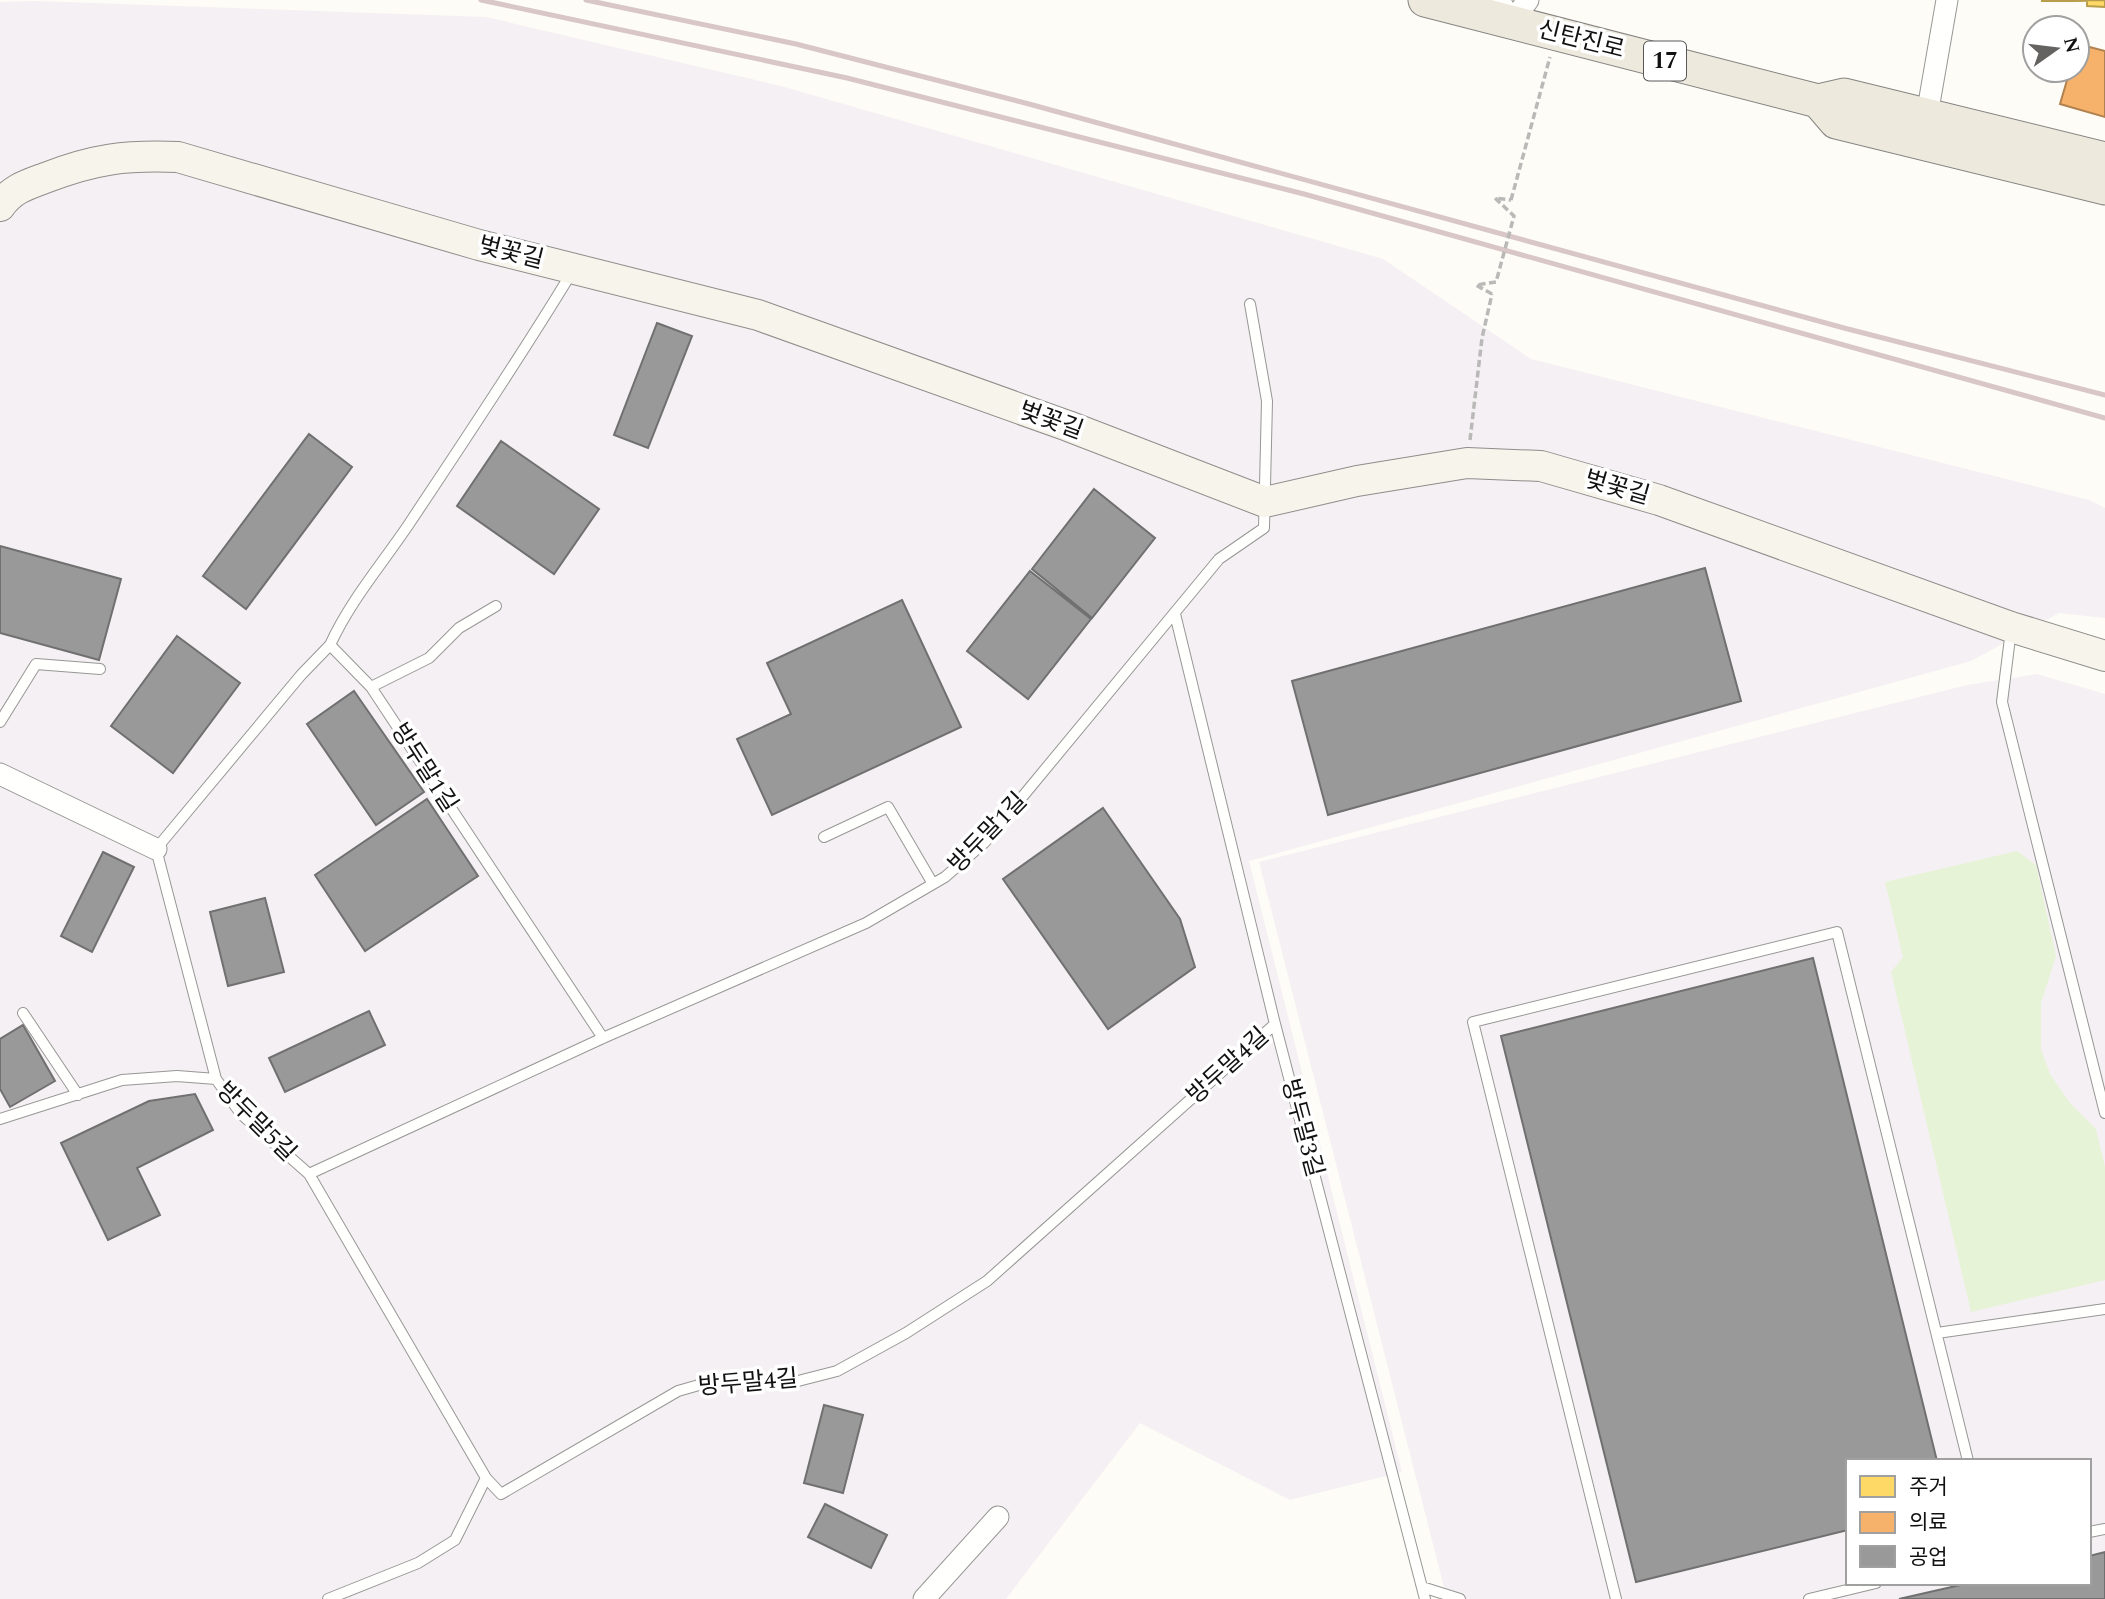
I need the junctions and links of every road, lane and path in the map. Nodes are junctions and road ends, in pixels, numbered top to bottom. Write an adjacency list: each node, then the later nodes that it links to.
1 (1425, 0): 3 (main road, 신탄진로 / 17)
2 (1947, 0): 6 (street)
3 (1513, 7): 4 (main road, 신탄진로 / 17)
4 (1557, 33): 5 (main road, 신탄진로 / 17); 12 (path, bridge)
5 (1818, 101): 6 (main road, 신탄진로 / 17); 8 (main road, 신탄진로 / 17)
6 (1927, 116): 7 (main road, 신탄진로 / 17)
7 (2105, 159)
8 (2105, 188)
9 (4, 195): 10 (street, 벚꽃길)
10 (574, 269): 13 (street, 벚꽃길); 17 (lane)
11 (1250, 304): 13 (lane)
12 (1467, 463): 13 (street, 벚꽃길); 16 (street, 벚꽃길)
13 (1265, 502): 15 (lane, 방두말1길)
14 (496, 606): 20 (lane)
15 (1175, 614): 25 (lane, 방두말1길); 27 (lane, 방두말3길)
16 (2011, 627): 18 (street, 벚꽃길); 31 (lane)
17 (330, 645): 20 (lane, 방두말1길); 24 (lane)
18 (2105, 656)
19 (100, 669): 21 (lane)
20 (371, 687): 28 (lane, 방두말1길)
21 (0, 722)
22 (0, 774): 24 (street)
23 (824, 837): 25 (lane)
24 (156, 849): 29 (lane)
25 (933, 884): 28 (lane, 방두말1길)
26 (23, 1013): 30 (lane)
27 (1275, 1024): 37 (lane, 방두말4길); 40 (lane, 방두말3길)
28 (603, 1038): 33 (lane, 방두말1길)
29 (216, 1079): 30 (lane, 방두말5길); 33 (lane, 방두말5길)
30 (78, 1095): 32 (lane, 방두말5길)
31 (2105, 1113)
32 (0, 1119)
33 (309, 1174): 37 (lane)
34 (2105, 1309): 35 (lane)
35 (1937, 1333): 36 (lane); 45 (lane)
36 (1968, 1459)
37 (485, 1478): 41 (lane)
38 (998, 1517): 42 (street)
39 (1867, 1585): 46 (lane)
40 (1422, 1587): 43 (lane, 방두말3길); 44 (lane)
41 (328, 1599)
42 (924, 1599)
43 (1425, 1599)
44 (1460, 1599)
45 (1616, 1599)
46 (1809, 1599)

